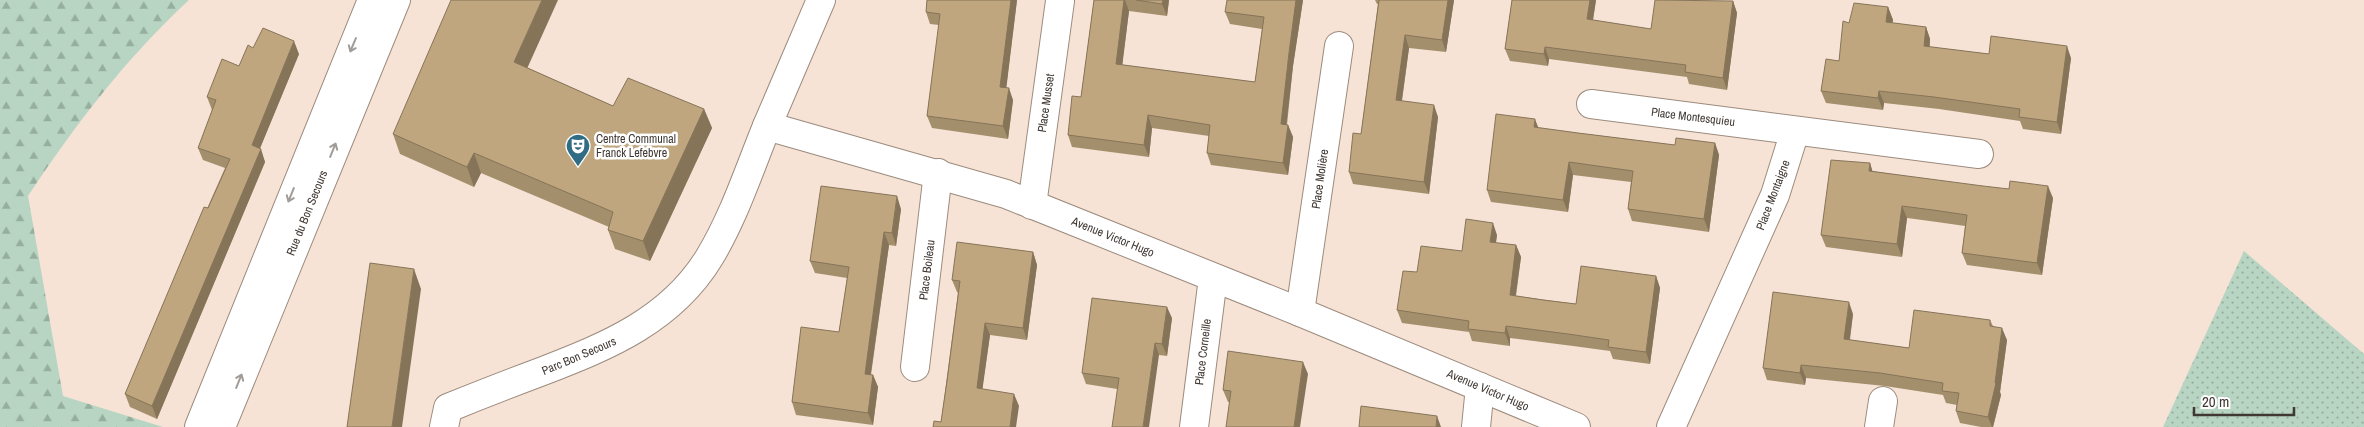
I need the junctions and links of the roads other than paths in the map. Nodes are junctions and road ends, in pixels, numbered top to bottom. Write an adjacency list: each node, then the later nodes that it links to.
1 (372, 0): 16 (street, Rue du Bon Secours, one-way to 16)
2 (396, 0): 17 (street, Rue du Bon Secours, one-way to 2)
3 (821, 0): 7 (street)
4 (1060, 1): 11 (street, Place Musset)
5 (1339, 46): 13 (street, Place Molière)
6 (1591, 104): 8 (street, Place Montesquieu)
7 (767, 126): 10 (street, Avenue Victor Hugo); 18 (street, Parc Bon Secours)
8 (1795, 130): 9 (street); 22 (street, Place Montaigne)
9 (1979, 154)
10 (938, 173): 11 (street, Avenue Victor Hugo); 14 (street, Place Boileau)
11 (1032, 204): 12 (street, Avenue Victor Hugo)
12 (1213, 278): 13 (street, Avenue Victor Hugo); 19 (street, Place Corneille)
13 (1300, 312): 15 (street, Avenue Victor Hugo)
14 (915, 368)
15 (1480, 387): 20 (street); 21 (street, Avenue Victor Hugo)
16 (199, 427)
17 (222, 427)
18 (444, 427)
19 (1194, 427)
20 (1476, 427)
21 (1576, 427)
22 (1671, 427)

